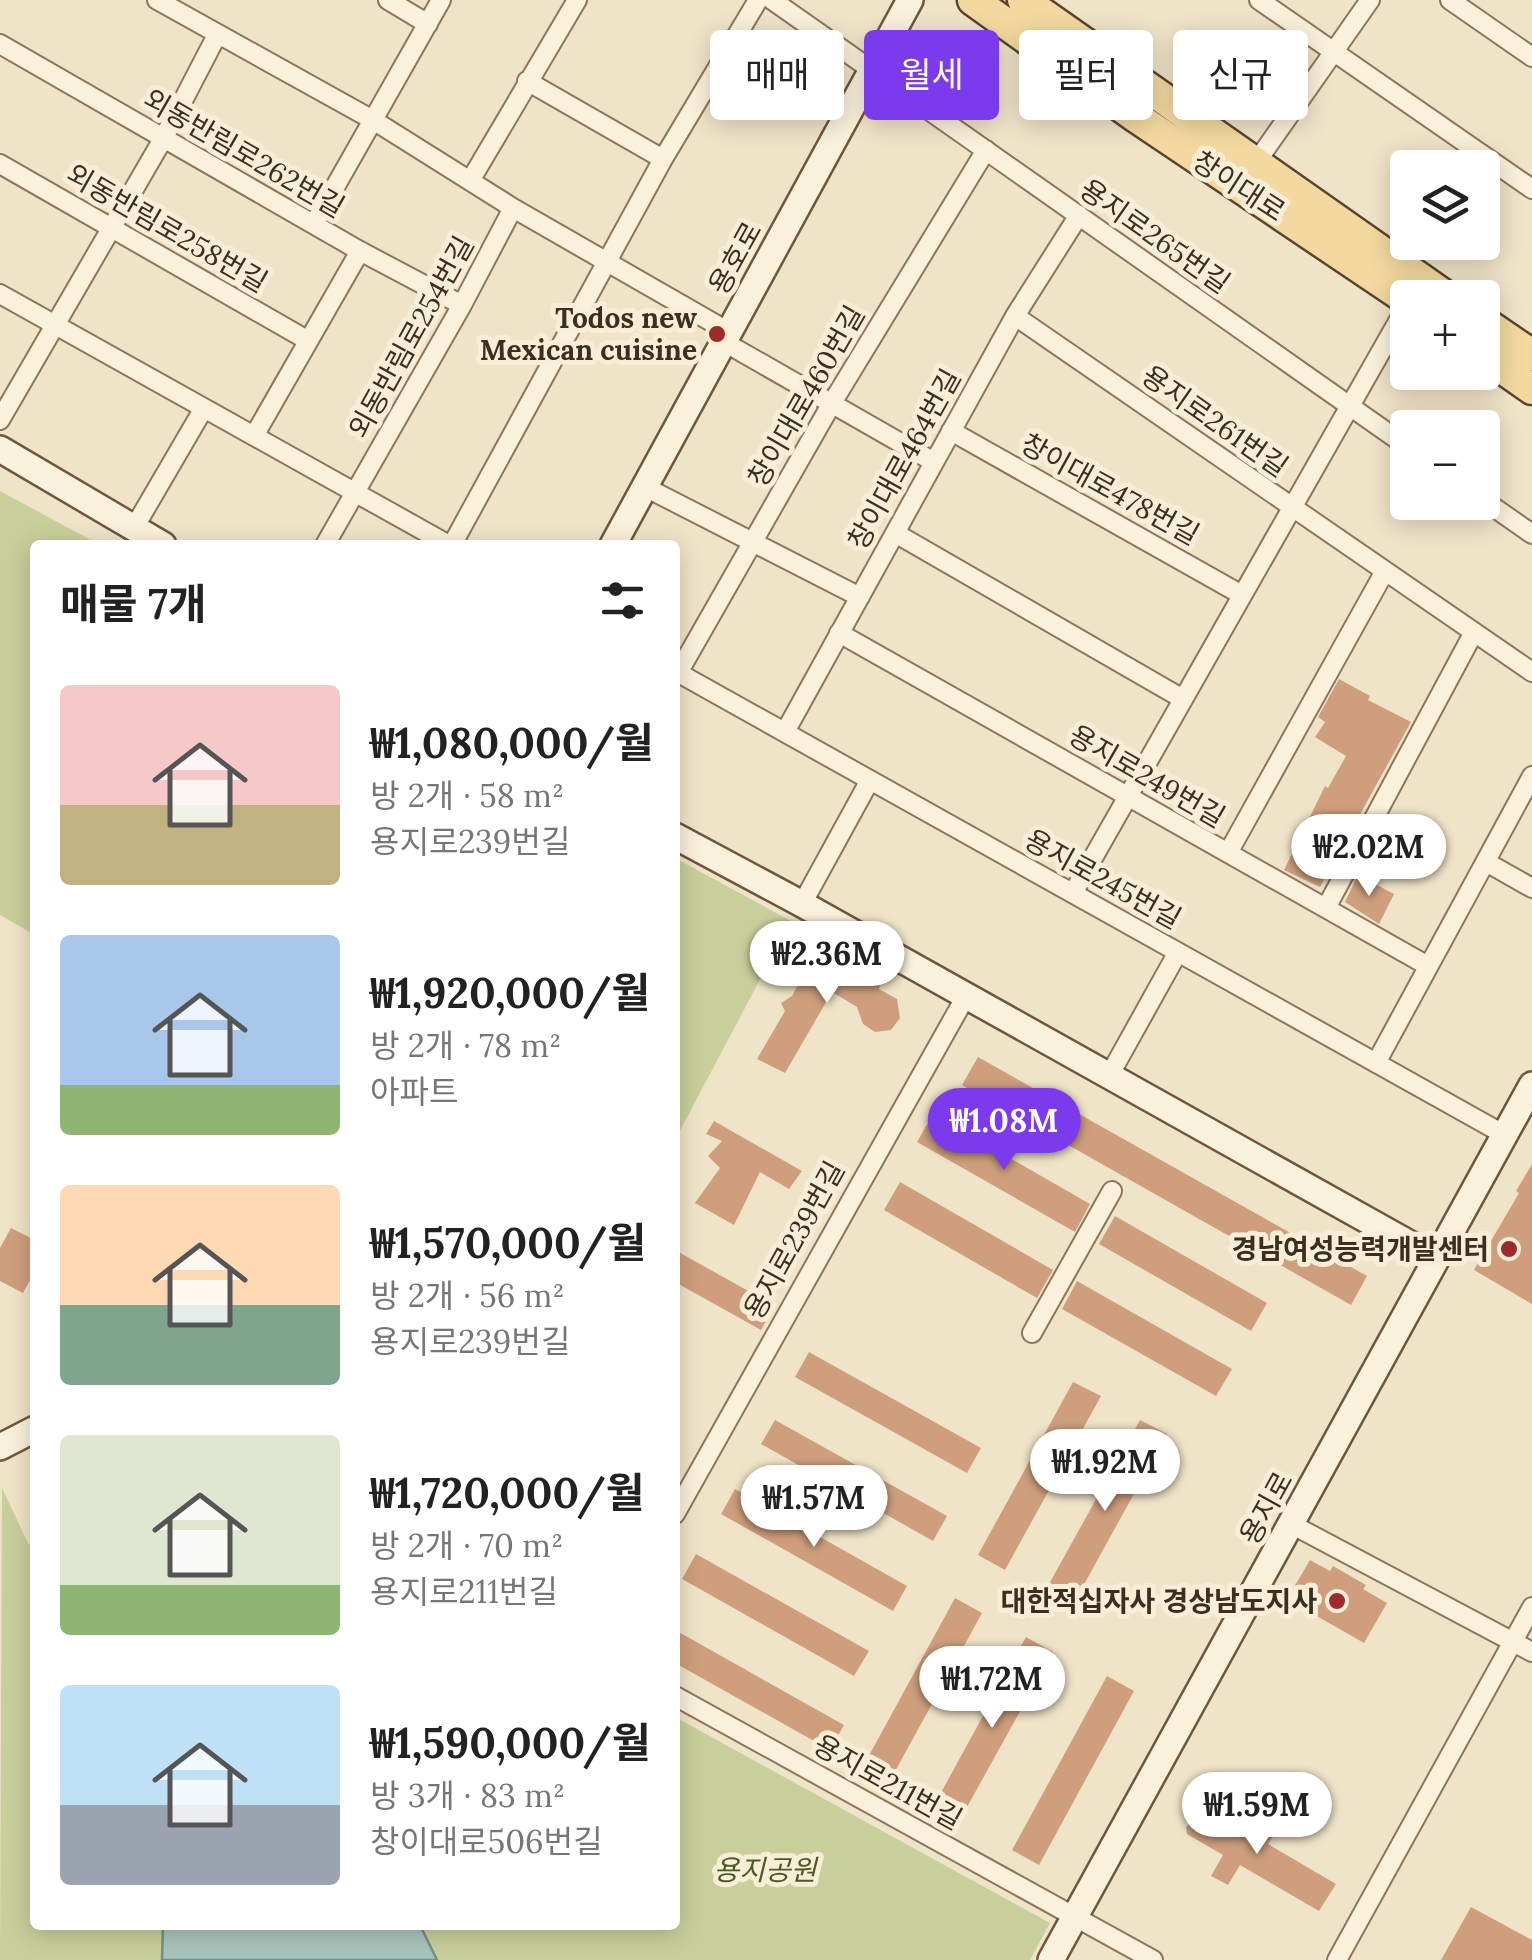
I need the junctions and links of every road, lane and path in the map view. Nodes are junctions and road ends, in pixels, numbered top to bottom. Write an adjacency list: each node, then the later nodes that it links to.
1 (158, 0): 15 (street)
2 (388, 0): 13 (street)
3 (441, 0): 13 (street)
4 (577, 0): 20 (street)
5 (758, 0): 26 (street)
6 (772, 0): 19 (street, 용지로265번길)
7 (910, 0): 14 (street, 용호로)
8 (974, 0): 38 (main road, 창이대로)
9 (1023, 0): 28 (main road, 창이대로)
10 (1259, 0): 17 (street)
11 (1370, 0): 17 (street)
12 (1450, 0): 18 (street)
13 (428, 24): 22 (street)
14 (893, 30)
15 (218, 35): 22 (street); 24 (street)
16 (0, 44): 24 (street, 외동반림로262번길)
17 (1334, 52): 28 (street); 30 (street)
18 (1532, 57)
19 (864, 63)
20 (527, 81): 26 (street); 29 (street)
21 (864, 83): 45 (street, 용호로)
22 (373, 120): 29 (street); 33 (street)
23 (944, 120): 25 (street, 용지로265번길)
24 (163, 139): 33 (street, 외동반림로262번길); 34 (street)
25 (986, 150): 32 (street, 용지로265번길); 50 (street, 창이대로460번길)
26 (663, 159): 36 (street)
27 (0, 164): 34 (street, 외동반림로258번길)
28 (1254, 164): 37 (main road, 창이대로)
29 (470, 181): 31 (street)
30 (1532, 189)
31 (513, 208): 36 (street); 40 (street, 외동반림로254번길)
32 (1079, 215): 41 (street, 창이대로464번길); 51 (street, 용지로265번길)
33 (314, 224): 35 (street, 외동반림로262번길)
34 (110, 226): 42 (street); 46 (street, 외동반림로258번길)
35 (360, 251): 40 (street, 외동반림로262번길); 46 (street)
36 (607, 261): 45 (street); 69 (street)
37 (1394, 280)
38 (1390, 281)
39 (0, 294): 42 (street)
40 (462, 305): 60 (street, 외동반림로254번길)
41 (1014, 316): 54 (street, 창이대로464번길); 61 (street, 용지로261번길)
42 (54, 324): 52 (street); 53 (street)
43 (1390, 333): 51 (street)
44 (1500, 333): 47 (main road)
45 (727, 336): 50 (street); 59 (street, 용호로)
46 (307, 340): 56 (street)
47 (1532, 354)
48 (1500, 367): 49 (main road)
49 (1532, 390)
50 (832, 403): 58 (street); 71 (street, 창이대로460번길)
51 (1348, 406): 55 (street, 용지로265번길); 61 (street)
52 (204, 408): 56 (street); 63 (street)
53 (0, 420)
54 (951, 431): 58 (street, 창이대로464번길); 73 (street, 창이대로478번길)
55 (1390, 435)
56 (254, 436): 60 (street)
57 (0, 449): 63 (street)
58 (934, 462): 64 (street, 창이대로464번길)
59 (645, 486): 70 (street, 용호로); 71 (street)
60 (355, 492): 67 (street, 외동반림로254번길); 68 (street)
61 (1292, 507): 72 (street, 용지로261번길); 73 (street)
62 (1500, 512): 65 (street)
63 (134, 528): 66 (street)
64 (895, 533): 74 (street, 창이대로464번길); 80 (street)
65 (1532, 534)
66 (155, 540)
67 (328, 540)
68 (441, 540)
69 (453, 540)
70 (616, 540)
71 (753, 542): 74 (street); 77 (street, 창이대로460번길)
72 (1385, 571): 75 (street, 용지로261번길); 86 (street)
73 (1242, 595): 80 (street)
74 (860, 597): 76 (street, 창이대로464번길)
75 (1474, 632): 78 (street, 용지로261번길); 91 (street)
76 (839, 633): 81 (street, 창이대로464번길); 84 (street, 용지로249번길)
77 (680, 667)
78 (1532, 672)
79 (680, 674): 81 (street, 용지로245번길)
80 (1183, 699): 84 (street)
81 (785, 732): 83 (street, 용지로245번길)
82 (1532, 776): 87 (street)
83 (870, 780): 89 (street, 용지로245번길); 90 (street)
84 (1128, 796): 86 (street, 용지로249번길); 89 (street)
85 (680, 839): 90 (street)
86 (1228, 853): 91 (street, 용지로249번길)
87 (1486, 862): 88 (street); 93 (street)
88 (1532, 888)
89 (1073, 893): 92 (street, 용지로245번길)
90 (802, 904): 94 (street)
91 (1326, 908): 93 (street, 용지로249번길)
92 (1178, 952): 95 (street, 용지로245번길); 96 (street)
93 (1428, 966): 95 (street)
94 (966, 996): 96 (street); 104 (street, 용지로239번길)
95 (1376, 1063): 98 (street, 용지로245번길)
96 (1109, 1076): 100 (street)
97 (1532, 1084): 98 (street, 용지로)
98 (1505, 1134): 100 (street, 용지로)
99 (1112, 1191): 101 (street)
100 (1435, 1258): 105 (street, 용지로)
101 (1032, 1333)
102 (30, 1432): 103 (street)
103 (0, 1448)
104 (680, 1505)
105 (1291, 1524): 107 (street); 110 (street, 용지로)
106 (1532, 1607): 107 (street)
107 (1512, 1642): 108 (street); 113 (street)
108 (1532, 1652)
109 (680, 1699): 110 (street, 용지로211번길)
110 (1074, 1916): 111 (street, 용지로); 112 (street, 용지로211번길)
111 (1051, 1960)
112 (1153, 1960)
113 (1337, 1960)

